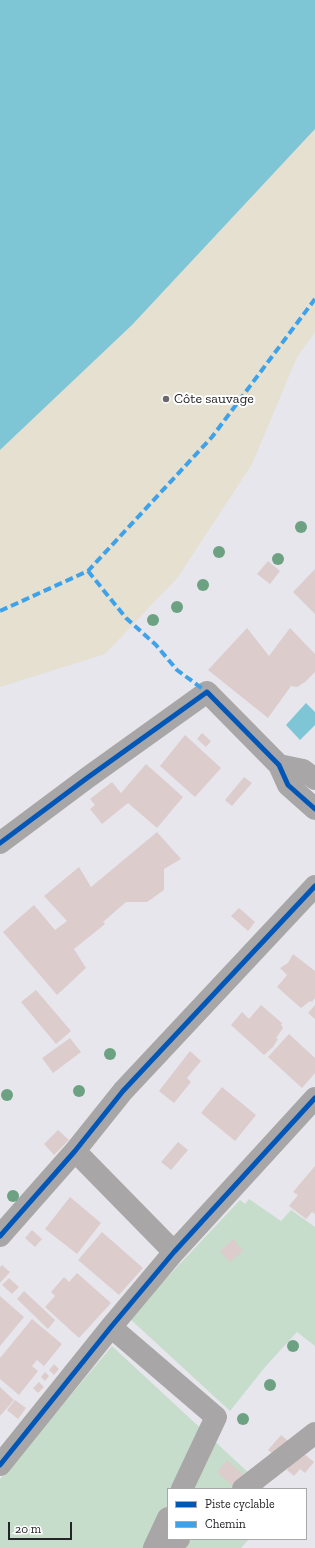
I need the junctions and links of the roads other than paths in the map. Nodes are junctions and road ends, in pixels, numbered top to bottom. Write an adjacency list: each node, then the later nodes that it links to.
1 (279, 765): 2 (street); 3 (street); 4 (street)
2 (315, 780)
3 (315, 810)
4 (0, 843)
5 (315, 886): 7 (street)
6 (315, 1098): 9 (street)
7 (75, 1151): 8 (street); 9 (street)
8 (0, 1236)
9 (174, 1252): 10 (street)
10 (111, 1327): 12 (street); 13 (street)
11 (315, 1433): 14 (street)
12 (0, 1465)
13 (182, 1488)
14 (244, 1488)
15 (167, 1520): 17 (street)
16 (178, 1540): 18 (street)
17 (154, 1548)
18 (167, 1548)

